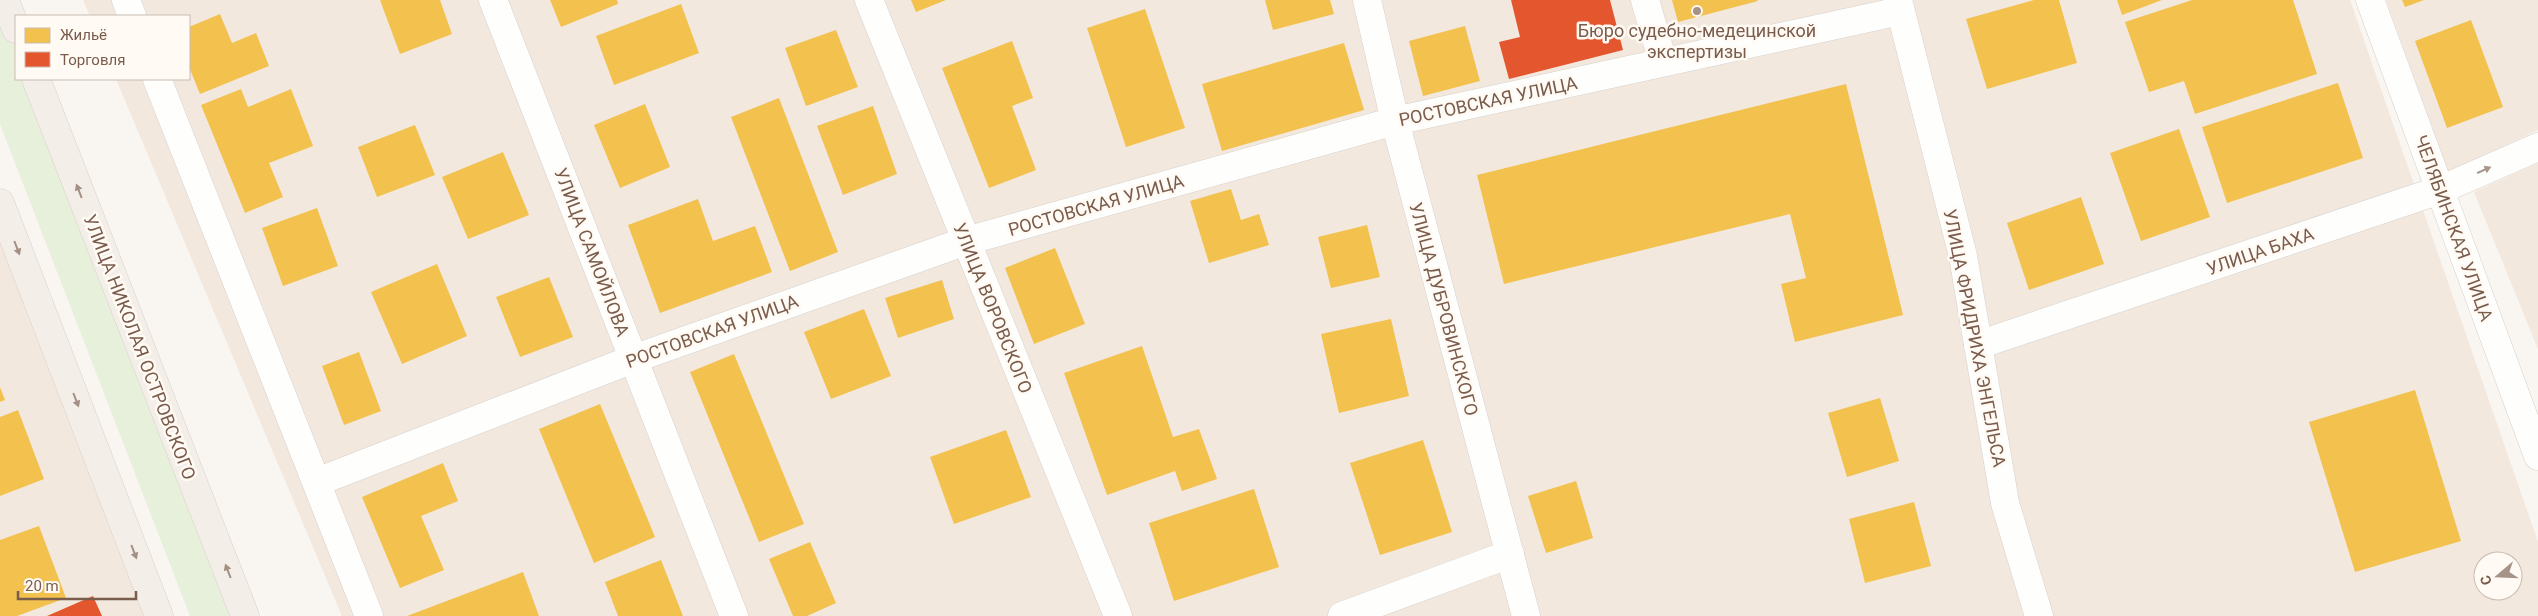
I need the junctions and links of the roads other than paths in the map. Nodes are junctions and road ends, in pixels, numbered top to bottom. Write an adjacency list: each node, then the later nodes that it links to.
1 (5, 0): 10 (main road)
2 (126, 0): 9 (street)
3 (493, 0): 20 (street, УЛИЦА САМОЙЛОВА)
4 (869, 0): 18 (street, УЛИЦА ВОРОВСКОГО)
5 (1367, 0): 14 (street, УЛИЦА ДУБРОВИНСКОГО)
6 (1646, 0): 11 (street)
7 (2370, 0): 16 (street, ЧЕЛЯБИНСКАЯ УЛИЦА)
8 (1899, 5): 11 (street, РОСТОВСКАЯ УЛИЦА); 19 (street, УЛИЦА ФРИДРИХА ЭНГЕЛЬСА)
9 (132, 15)
10 (15, 26)
11 (1663, 62): 14 (street, РОСТОВСКАЯ УЛИЦА)
12 (36, 80): 25 (main road, УЛИЦА НИКОЛАЯ ОСТРОВСКОГО, one-way to 12)
13 (157, 80): 22 (street)
14 (1395, 121): 18 (street, РОСТОВСКАЯ УЛИЦА); 23 (street, УЛИЦА ДУБРОВИНСКОГО)
15 (2538, 147): 16 (street, УЛИЦА БАХА, one-way to 15)
16 (2440, 190): 19 (street, УЛИЦА БАХА); 21 (street, ЧЕЛЯБИНСКАЯ УЛИЦА)
17 (0, 203): 24 (main road, one-way to 24)
18 (966, 241): 20 (street, РОСТОВСКАЯ УЛИЦА); 28 (street, УЛИЦА ВОРОВСКОГО)
19 (1978, 346): 31 (street, УЛИЦА ФРИДРИХА ЭНГЕЛЬСА)
20 (633, 359): 22 (street, РОСТОВСКАЯ УЛИЦА); 27 (street, УЛИЦА САМОЙЛОВА)
21 (2538, 456)
22 (317, 482): 26 (street)
23 (1510, 554): 29 (street); 30 (street, УЛИЦА ДУБРОВИНСКОГО)
24 (159, 616)
25 (245, 616)
26 (369, 616)
27 (734, 616)
28 (1118, 616)
29 (1342, 616)
30 (1526, 616)
31 (2040, 616)

